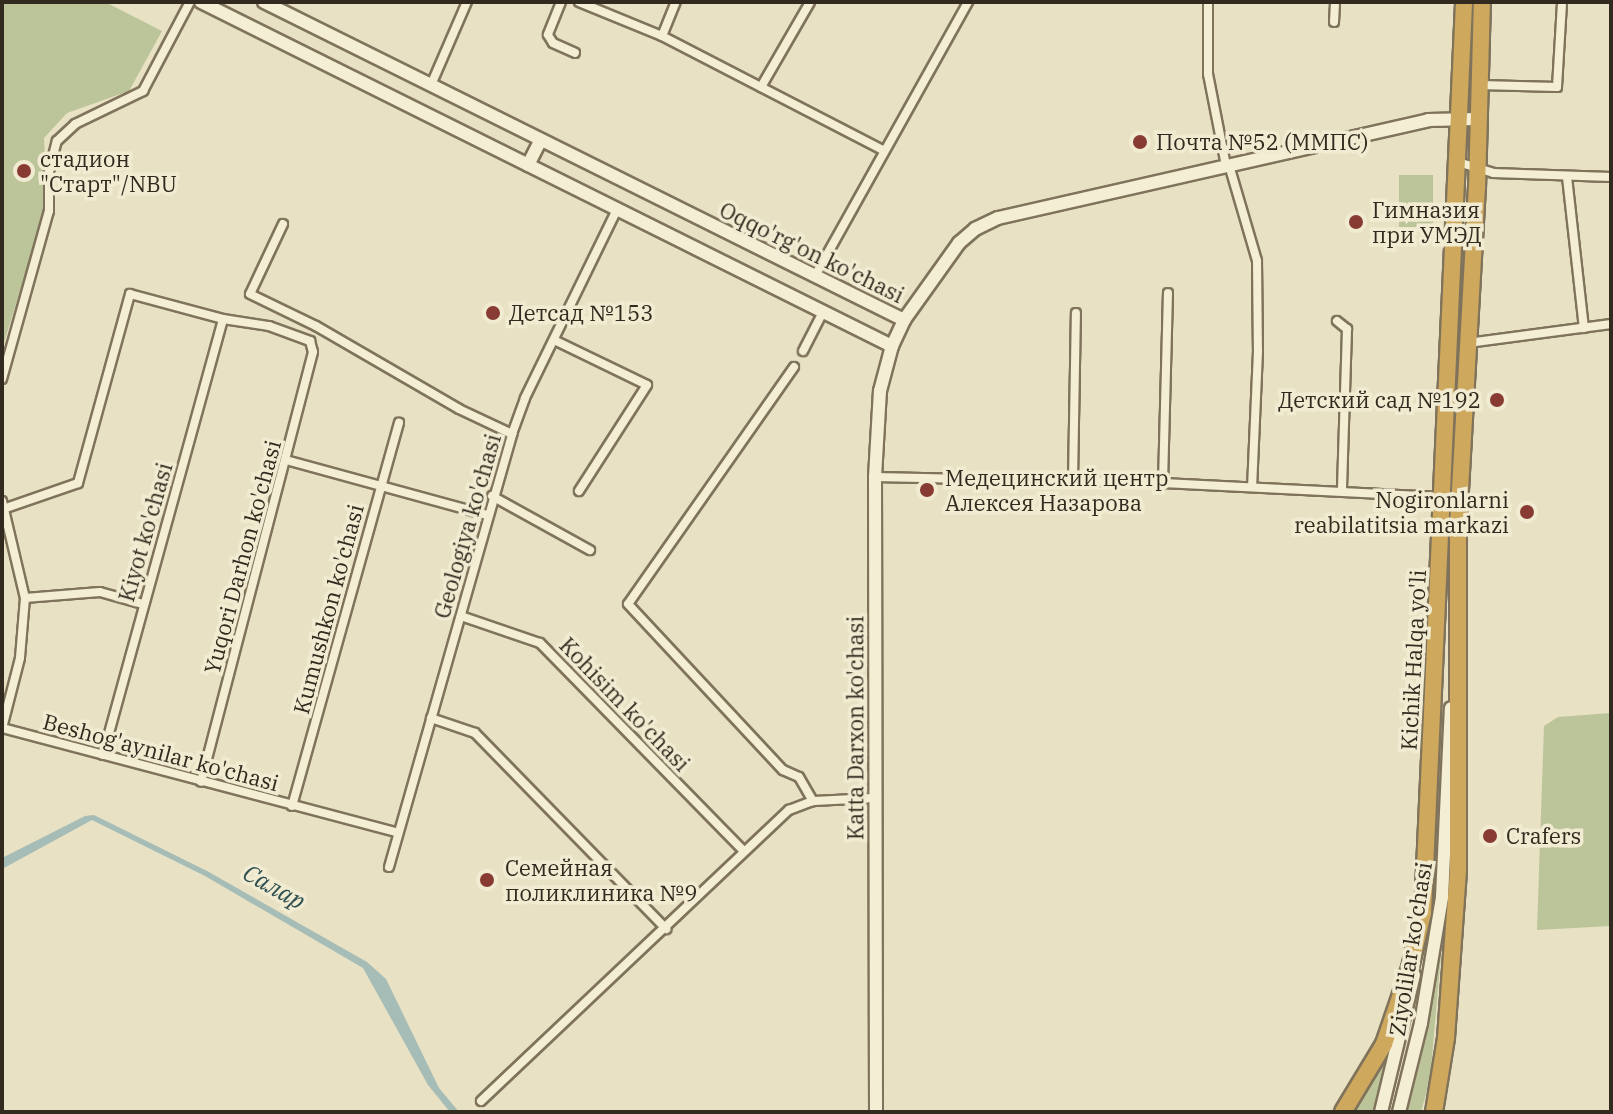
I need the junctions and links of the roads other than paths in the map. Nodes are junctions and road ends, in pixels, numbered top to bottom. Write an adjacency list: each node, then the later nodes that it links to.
1 (190, 2): 48 (street)
2 (201, 2): 21 (main road)
3 (264, 2): 18 (main road, Oqqo'rg'on ko'chasi)
4 (467, 2): 18 (street)
5 (561, 2): 17 (street)
6 (579, 2): 16 (street)
7 (676, 2): 16 (street)
8 (810, 2): 20 (street)
9 (968, 2): 25 (street)
10 (1208, 2): 28 (street)
11 (1335, 2): 15 (street)
12 (1464, 2): 22 (highway, Kichik Halqa yo'li)
13 (1482, 2): 19 (highway, Kichik Halqa yo'li)
14 (1562, 2): 19 (street)
15 (1334, 22)
16 (662, 36): 20 (street)
17 (575, 53)
18 (431, 85): 21 (main road); 24 (main road, Oqqo'rg'on ko'chasi)
19 (1479, 85): 23 (highway, Kichik Halqa yo'li)
20 (761, 87): 25 (street)
21 (420, 111): 27 (main road)
22 (1459, 118): 23 (main road, Oqqo'rg'on ko'chasi); 26 (highway, Kichik Halqa yo'li); 28 (main road, Oqqo'rg'on ko'chasi)
23 (1478, 119): 29 (highway, Kichik Halqa yo'li)
24 (541, 140): 27 (main road); 34 (main road, Oqqo'rg'on ko'chasi)
25 (883, 150): 34 (street)
26 (1457, 161): 29 (street); 60 (highway, Kichik Halqa yo'li)
27 (528, 165): 32 (main road)
28 (1227, 165): 39 (main road, Oqqo'rg'on ko'chasi); 56 (street)
29 (1477, 165): 30 (street); 44 (highway, Kichik Halqa yo'li)
30 (1567, 177): 31 (street); 42 (street)
31 (1611, 177)
32 (617, 209): 36 (main road); 43 (street, Geologiya ko'chasi)
33 (283, 224): 50 (street)
34 (815, 276): 39 (main road, Oqqo'rg'on ko'chasi)
35 (1168, 293): 54 (street)
36 (823, 312): 45 (main road); 46 (street)
37 (1076, 313): 53 (street)
38 (223, 319): 51 (street, Yuqori Darhon ko'chasi); 62 (street); 67 (street, Kiyot ko'chasi)
39 (904, 320): 45 (main road, Katta Darxon ko'chasi)
40 (1337, 321): 57 (street)
41 (1611, 324): 42 (street)
42 (1584, 328): 44 (street)
43 (554, 340): 50 (street, Geologiya ko'chasi); 58 (street)
44 (1467, 343): 61 (highway, Kichik Halqa yo'li)
45 (892, 346): 52 (main road, Katta Darxon ko'chasi)
46 (803, 351)
47 (794, 367): 73 (street)
48 (2, 379)
49 (399, 423): 55 (street, Kumushkon ko'chasi)
50 (512, 434): 59 (street, Geologiya ko'chasi)
51 (286, 460): 55 (street); 71 (street, Yuqori Darhon ko'chasi)
52 (875, 477): 53 (street); 72 (main road, Katta Darxon ko'chasi)
53 (1073, 480): 54 (street)
54 (1163, 483): 56 (street)
55 (381, 485): 63 (street); 74 (street, Kumushkon ko'chasi)
56 (1252, 486): 57 (street)
57 (1342, 490): 60 (street)
58 (579, 491)
59 (492, 496): 63 (street, Geologiya ko'chasi); 64 (street)
60 (1443, 497): 61 (highway); 78 (highway, Kichik Halqa yo'li)
61 (1460, 497): 65 (highway, Kichik Halqa yo'li)
62 (4, 504): 66 (street, Beshog'aynilar ko'chasi)
63 (487, 515): 68 (street, Geologiya ko'chasi)
64 (590, 550)
65 (1458, 550): 84 (main road, Ziyolilar ko'chasi); 85 (highway, Kichik Halqa yo'li)
66 (25, 598): 67 (street); 70 (street, Beshog'aynilar ko'chasi)
67 (143, 604): 70 (street, Kiyot ko'chasi)
68 (461, 616): 69 (street, Geologiya ko'chasi); 76 (street, Kohisim ko'chasi)
69 (431, 718): 75 (street, Geologiya ko'chasi); 79 (street)
70 (103, 755): 71 (street, Beshog'aynilar ko'chasi)
71 (201, 782): 74 (street, Beshog'aynilar ko'chasi)
72 (874, 798): 73 (street); 81 (main road, Katta Darxon ko'chasi)
73 (813, 801): 76 (street)
74 (292, 806): 75 (street, Beshog'aynilar ko'chasi)
75 (397, 832): 77 (street, Geologiya ko'chasi)
76 (744, 851): 79 (street)
77 (389, 867)
78 (1423, 913): 82 (highway, Kichik Halqa yo'li); 83 (main road, Ziyolilar ko'chasi)
79 (666, 929): 80 (street)
80 (481, 1101)
81 (876, 1112)
82 (1343, 1112)
83 (1381, 1112)
84 (1399, 1112)
85 (1434, 1112)

